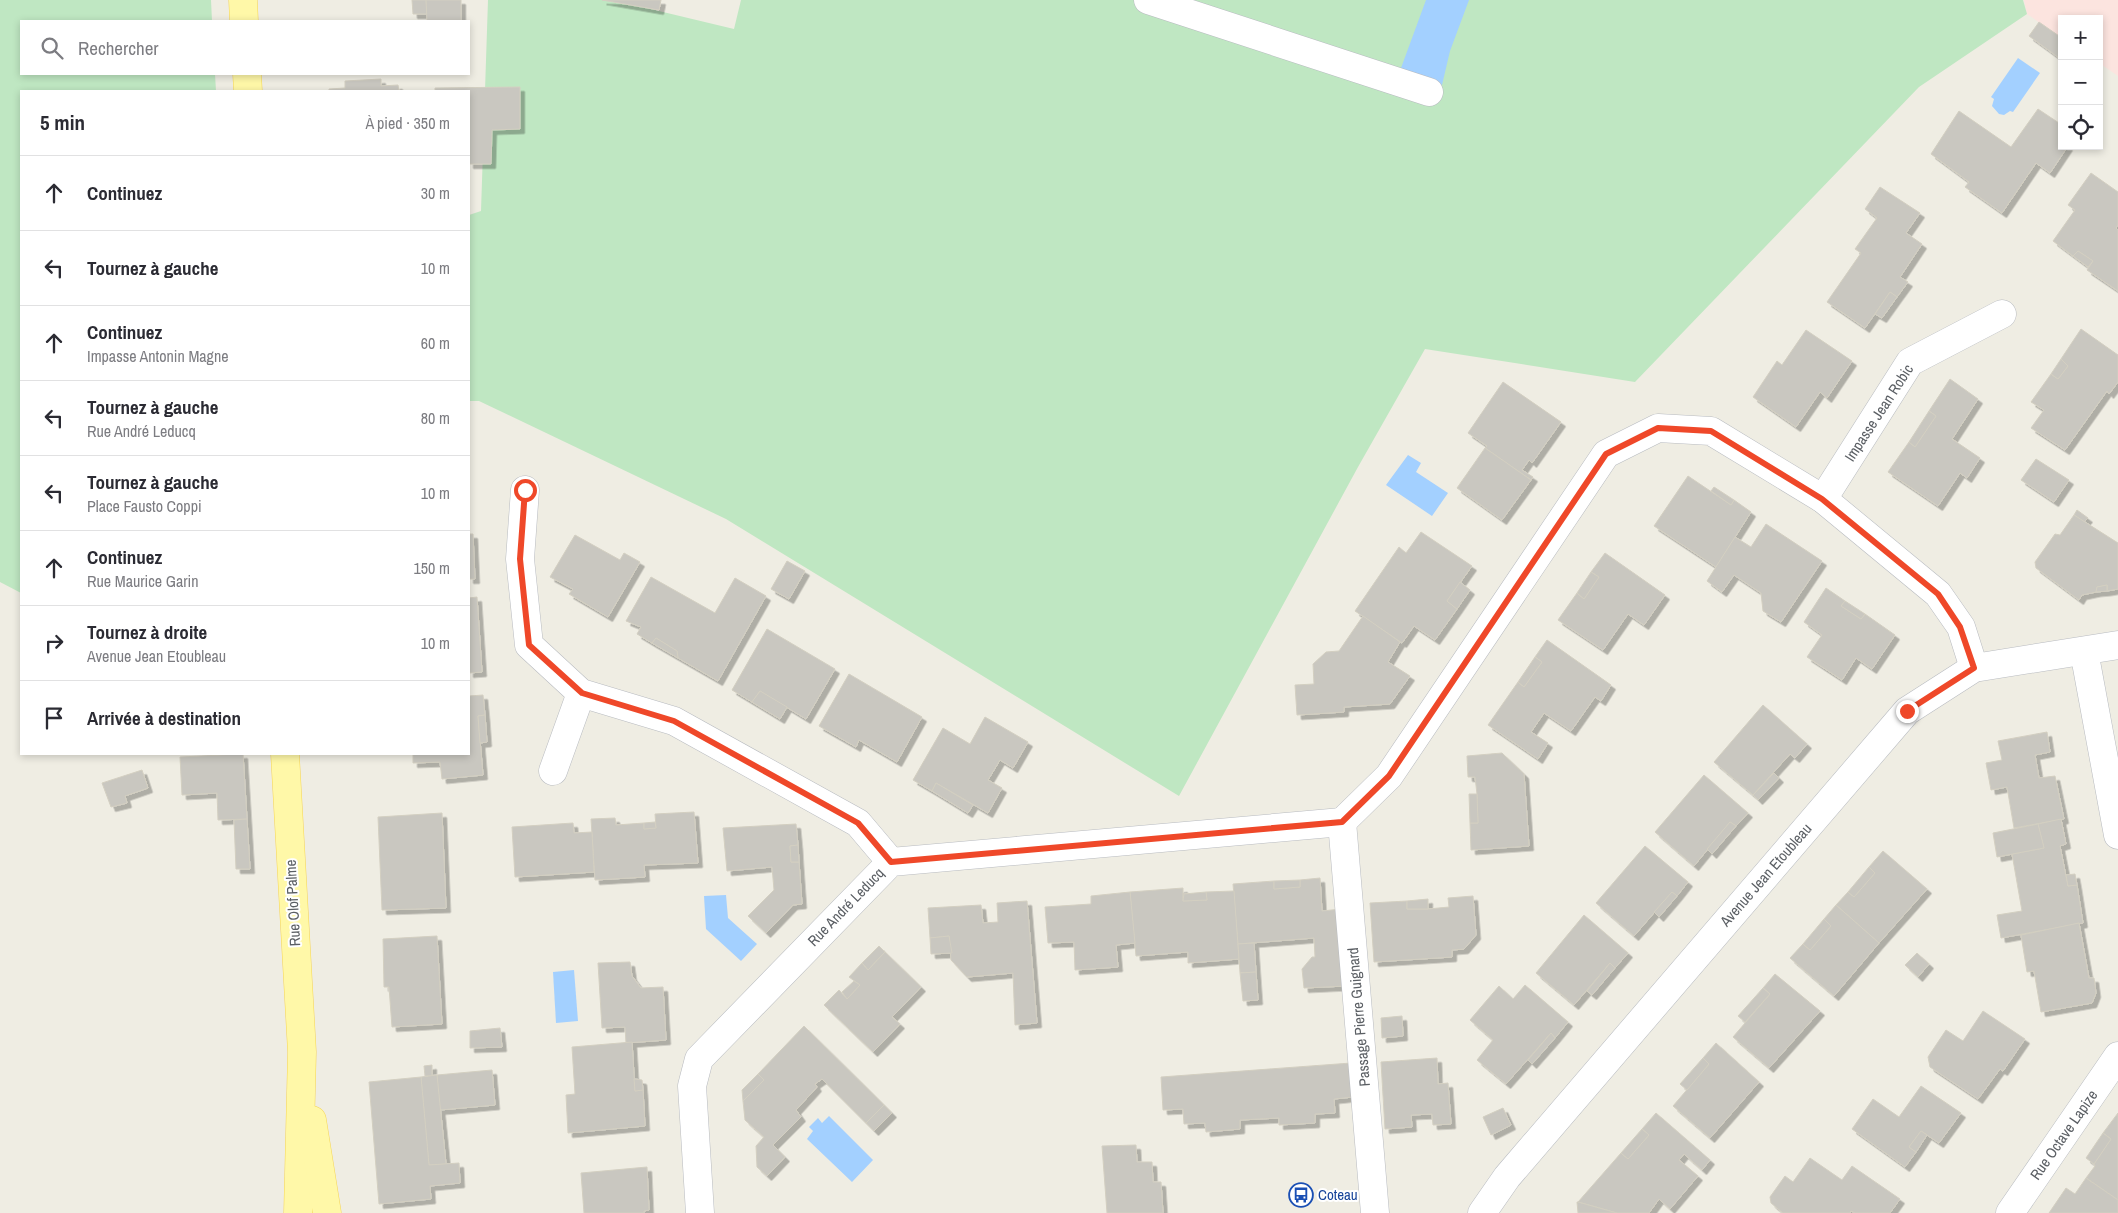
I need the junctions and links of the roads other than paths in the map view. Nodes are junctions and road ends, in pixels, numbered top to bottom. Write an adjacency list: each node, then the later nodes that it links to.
1 (243, 0): 3 (main road)
2 (1148, 0): 6 (street)
3 (244, 20)
4 (247, 75): 5 (main road)
5 (248, 90)
6 (1429, 92)
7 (2002, 314): 9 (street, Impasse Jean Robic)
8 (525, 490): 13 (street)
9 (1822, 499): 12 (street); 16 (street)
10 (2118, 645): 11 (street, Avenue Jean Etoubleau)
11 (2084, 651): 12 (street, Avenue Jean Etoubleau); 17 (street)
12 (1974, 668): 25 (street, Avenue Jean Etoubleau)
13 (582, 693): 15 (street); 18 (street)
14 (285, 755): 19 (main road, Rue Olof Palme)
15 (553, 771)
16 (1342, 822): 18 (street, Rue André Leducq); 24 (street, Passage Pierre Guignard)
17 (2118, 835)
18 (891, 862): 23 (street, Rue André Leducq)
19 (302, 1052): 21 (main road, Rue Olof Palme); 22 (main road, Rue Olof Palme)
20 (2118, 1056): 26 (street, Rue Octave Lapize)
21 (298, 1213)
22 (327, 1213)
23 (700, 1213)
24 (1375, 1213)
25 (1482, 1213)
26 (2010, 1213)

